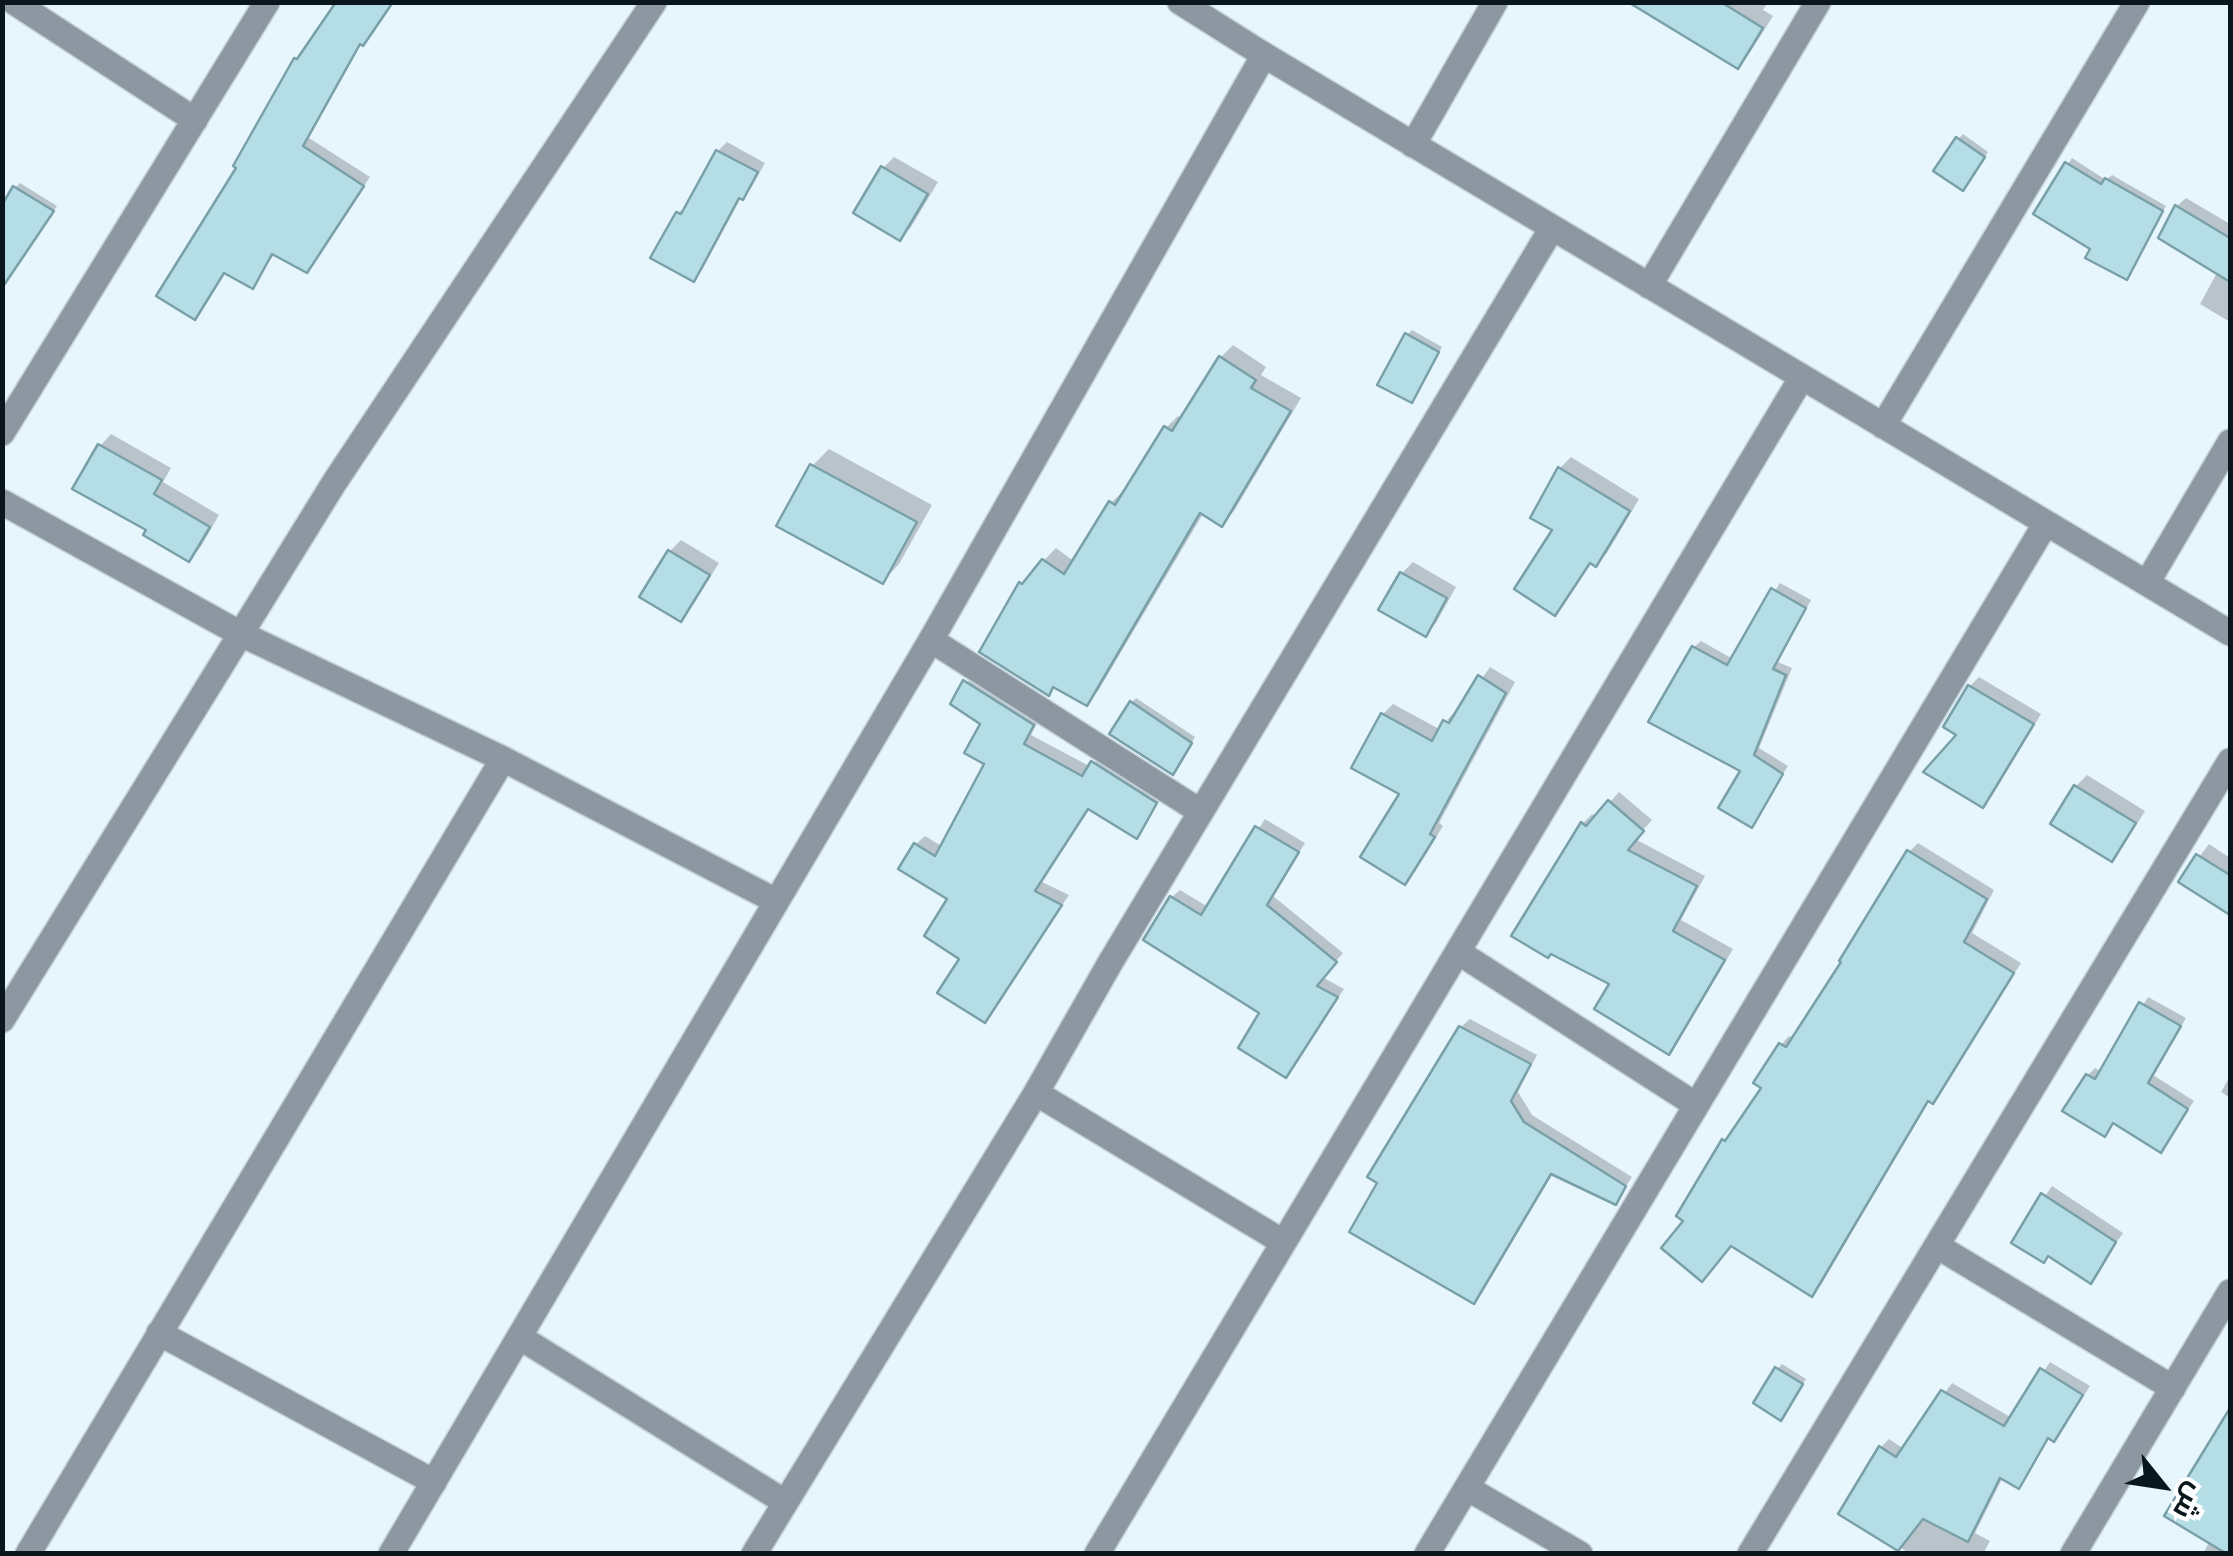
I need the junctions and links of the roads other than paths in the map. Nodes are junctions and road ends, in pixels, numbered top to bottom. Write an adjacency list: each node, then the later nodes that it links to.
1 (14, 2): 9 (street)
2 (267, 2): 9 (street)
3 (654, 2): 20 (street)
4 (1180, 2): 8 (street)
5 (1495, 2): 10 (street)
6 (1818, 2): 12 (street)
7 (2137, 2): 14 (street)
8 (1264, 54): 10 (street); 22 (street)
9 (195, 120): 15 (street)
10 (1413, 145): 11 (street)
11 (1552, 228): 12 (street); 25 (street)
12 (1650, 286): 13 (street)
13 (1802, 378): 14 (street); 27 (street)
14 (1883, 426): 18 (street)
15 (2, 434)
16 (2230, 442): 19 (street)
17 (2, 502): 20 (street)
18 (2046, 523): 19 (street); 30 (street)
19 (2147, 584): 21 (street)
20 (239, 632): 23 (street); 28 (street)
21 (2230, 633)
22 (931, 640): 25 (street); 26 (street)
23 (503, 759): 26 (street); 34 (street)
24 (2230, 761): 32 (street)
25 (1201, 812): 29 (street)
26 (774, 900): 35 (street)
27 (1458, 952): 30 (street); 31 (street)
28 (2, 1020)
29 (1036, 1092): 31 (street); 39 (street)
30 (1696, 1105): 38 (street)
31 (1283, 1242): 43 (street)
32 (1937, 1246): 36 (street); 46 (street)
33 (2230, 1292): 36 (street)
34 (159, 1333): 37 (street); 40 (street)
35 (521, 1338): 37 (street); 39 (street)
36 (2174, 1388): 47 (street)
37 (434, 1482): 41 (street)
38 (1467, 1488): 44 (street); 45 (street)
39 (785, 1502): 42 (street)
40 (28, 1554)
41 (391, 1554)
42 (754, 1554)
43 (1097, 1554)
44 (1428, 1554)
45 (1580, 1554)
46 (1750, 1554)
47 (2073, 1554)

